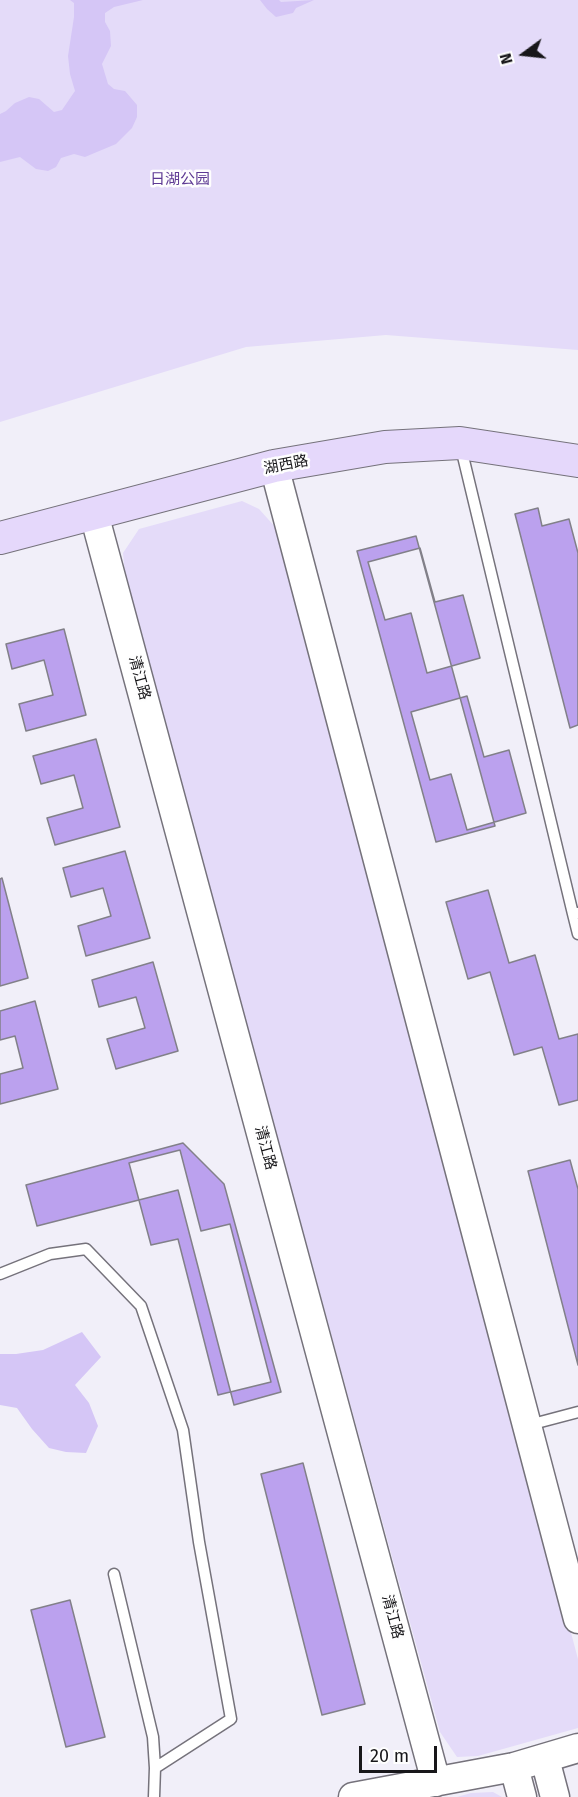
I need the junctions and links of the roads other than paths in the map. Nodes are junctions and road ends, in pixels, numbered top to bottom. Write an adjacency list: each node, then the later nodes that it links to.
1 (460, 443): 2 (main road, 湖西路); 3 (main road, 湖西路); 6 (lane)
2 (578, 461)
3 (274, 466): 4 (main road, 湖西路); 10 (street)
4 (94, 514): 5 (main road, 湖西路); 17 (street, 清江路)
5 (0, 538)
6 (575, 914): 7 (lane)
7 (578, 934)
8 (0, 1274): 16 (lane)
9 (578, 1412): 10 (lane)
10 (526, 1426): 12 (street)
11 (114, 1574): 16 (lane)
12 (578, 1619)
13 (578, 1748): 14 (street)
14 (545, 1759): 15 (street); 21 (street)
15 (514, 1767): 17 (street); 20 (street)
16 (155, 1768): 18 (lane)
17 (436, 1782): 19 (street)
18 (154, 1797)
19 (353, 1797)
20 (522, 1797)
21 (555, 1797)

